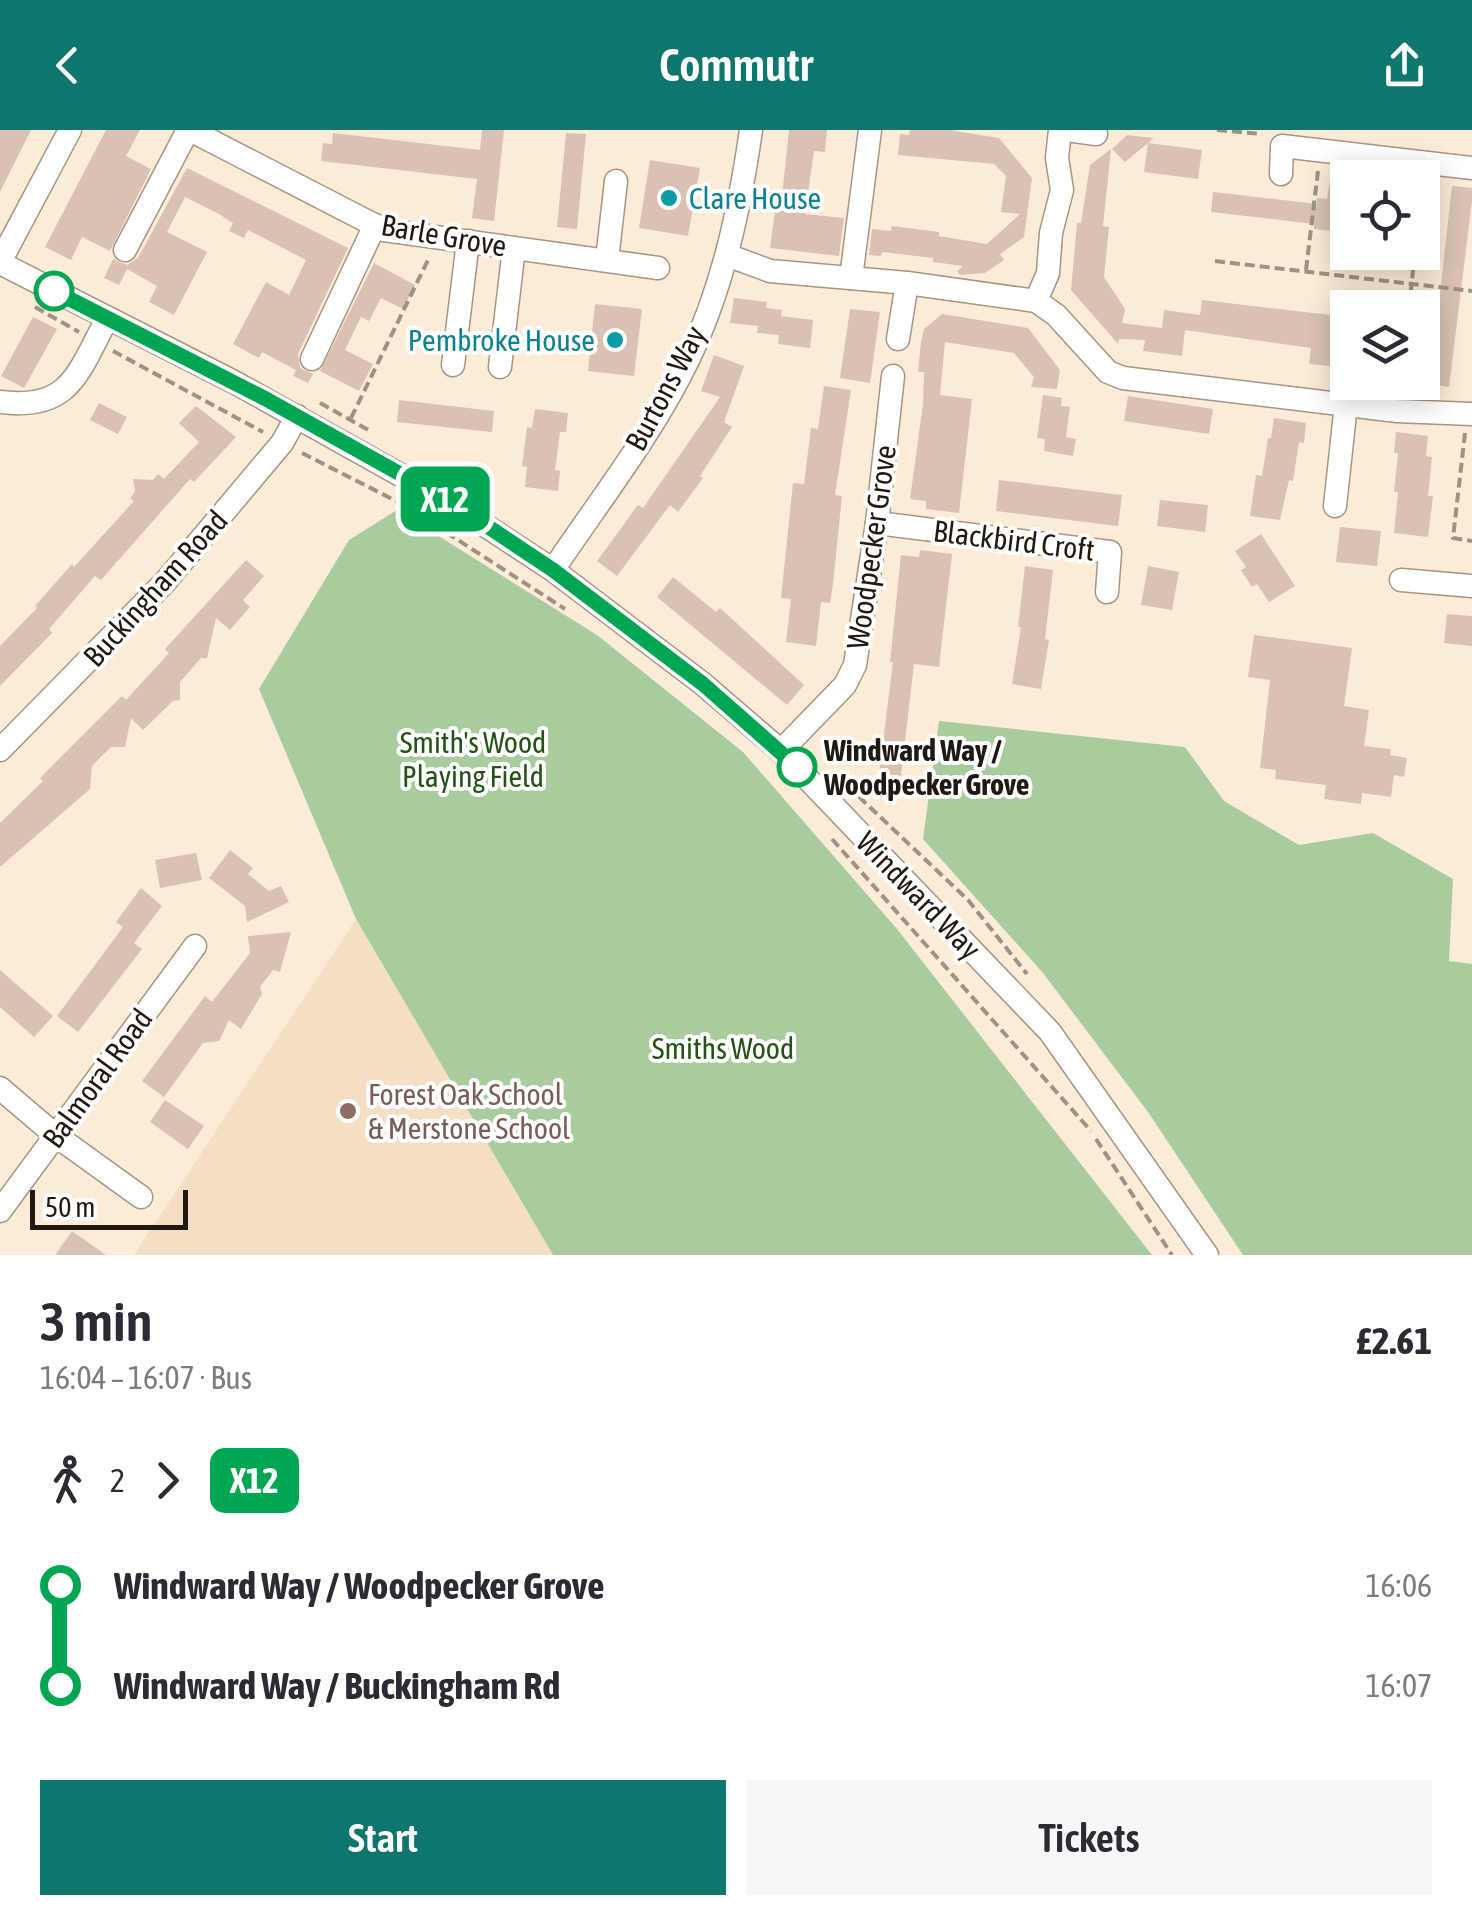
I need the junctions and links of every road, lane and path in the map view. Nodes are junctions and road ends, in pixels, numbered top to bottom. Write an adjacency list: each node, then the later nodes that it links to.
1 (70, 130): 21 (street)
2 (189, 130): 13 (street, Barle Grove); 17 (street)
3 (752, 130): 18 (street, Burtons Way)
4 (870, 130): 25 (street)
5 (1064, 130): 7 (street); 30 (street)
6 (1355, 130): 9 (street)
7 (1096, 134)
8 (1321, 150): 9 (street); 11 (street); 23 (path)
9 (1352, 154): 10 (street)
10 (1472, 168)
11 (1281, 174)
12 (616, 181): 19 (street)
13 (375, 225): 14 (street, Barle Grove); 35 (street)
14 (433, 237): 15 (street, Barle Grove); 43 (path)
15 (468, 242): 16 (street, Barle Grove); 36 (street)
16 (514, 248): 19 (street, Barle Grove); 37 (street)
17 (125, 250)
18 (727, 256): 25 (street); 48 (street, Burtons Way)
19 (606, 260): 22 (street, Barle Grove)
20 (1215, 260): 23 (path)
21 (0, 263): 32 (street, Windward Way)
22 (658, 268)
23 (1306, 270): 27 (path)
24 (1413, 270): 27 (path)
25 (851, 278): 26 (street)
26 (906, 283): 30 (street); 33 (street)
27 (1411, 283): 28 (path); 29 (path)
28 (1410, 290)
29 (1472, 291)
30 (1036, 300): 40 (street)
31 (32, 306): 34 (path)
32 (108, 319): 34 (street); 42 (street, Windward Way)
33 (898, 339)
34 (95, 341): 39 (street); 44 (path)
35 (312, 359)
36 (453, 364)
37 (500, 368)
38 (894, 376): 46 (street, Woodpecker Grove)
39 (0, 402)
40 (1346, 404): 41 (street); 45 (street)
41 (1469, 414): 47 (path)
42 (297, 416): 43 (street, Windward Way); 44 (street, Buckingham Road)
43 (340, 440): 48 (street, Windward Way)
44 (282, 443): 52 (path); 53 (street, Buckingham Road)
45 (1335, 506)
46 (877, 522): 51 (street, Blackbird Croft); 54 (street, Woodpecker Grove)
47 (1472, 540)
48 (553, 570): 54 (street, Windward Way)
49 (1401, 580): 50 (street)
50 (1472, 586)
51 (1107, 592)
52 (568, 611)
53 (0, 750)
54 (782, 751): 62 (street, Windward Way)
55 (823, 829): 61 (path)
56 (195, 946): 58 (street, Balmoral Road)
57 (0, 1088): 58 (street)
58 (55, 1135): 59 (street); 60 (street, Balmoral Road)
59 (141, 1198)
60 (0, 1210)
61 (1172, 1255)
62 (1208, 1255)

